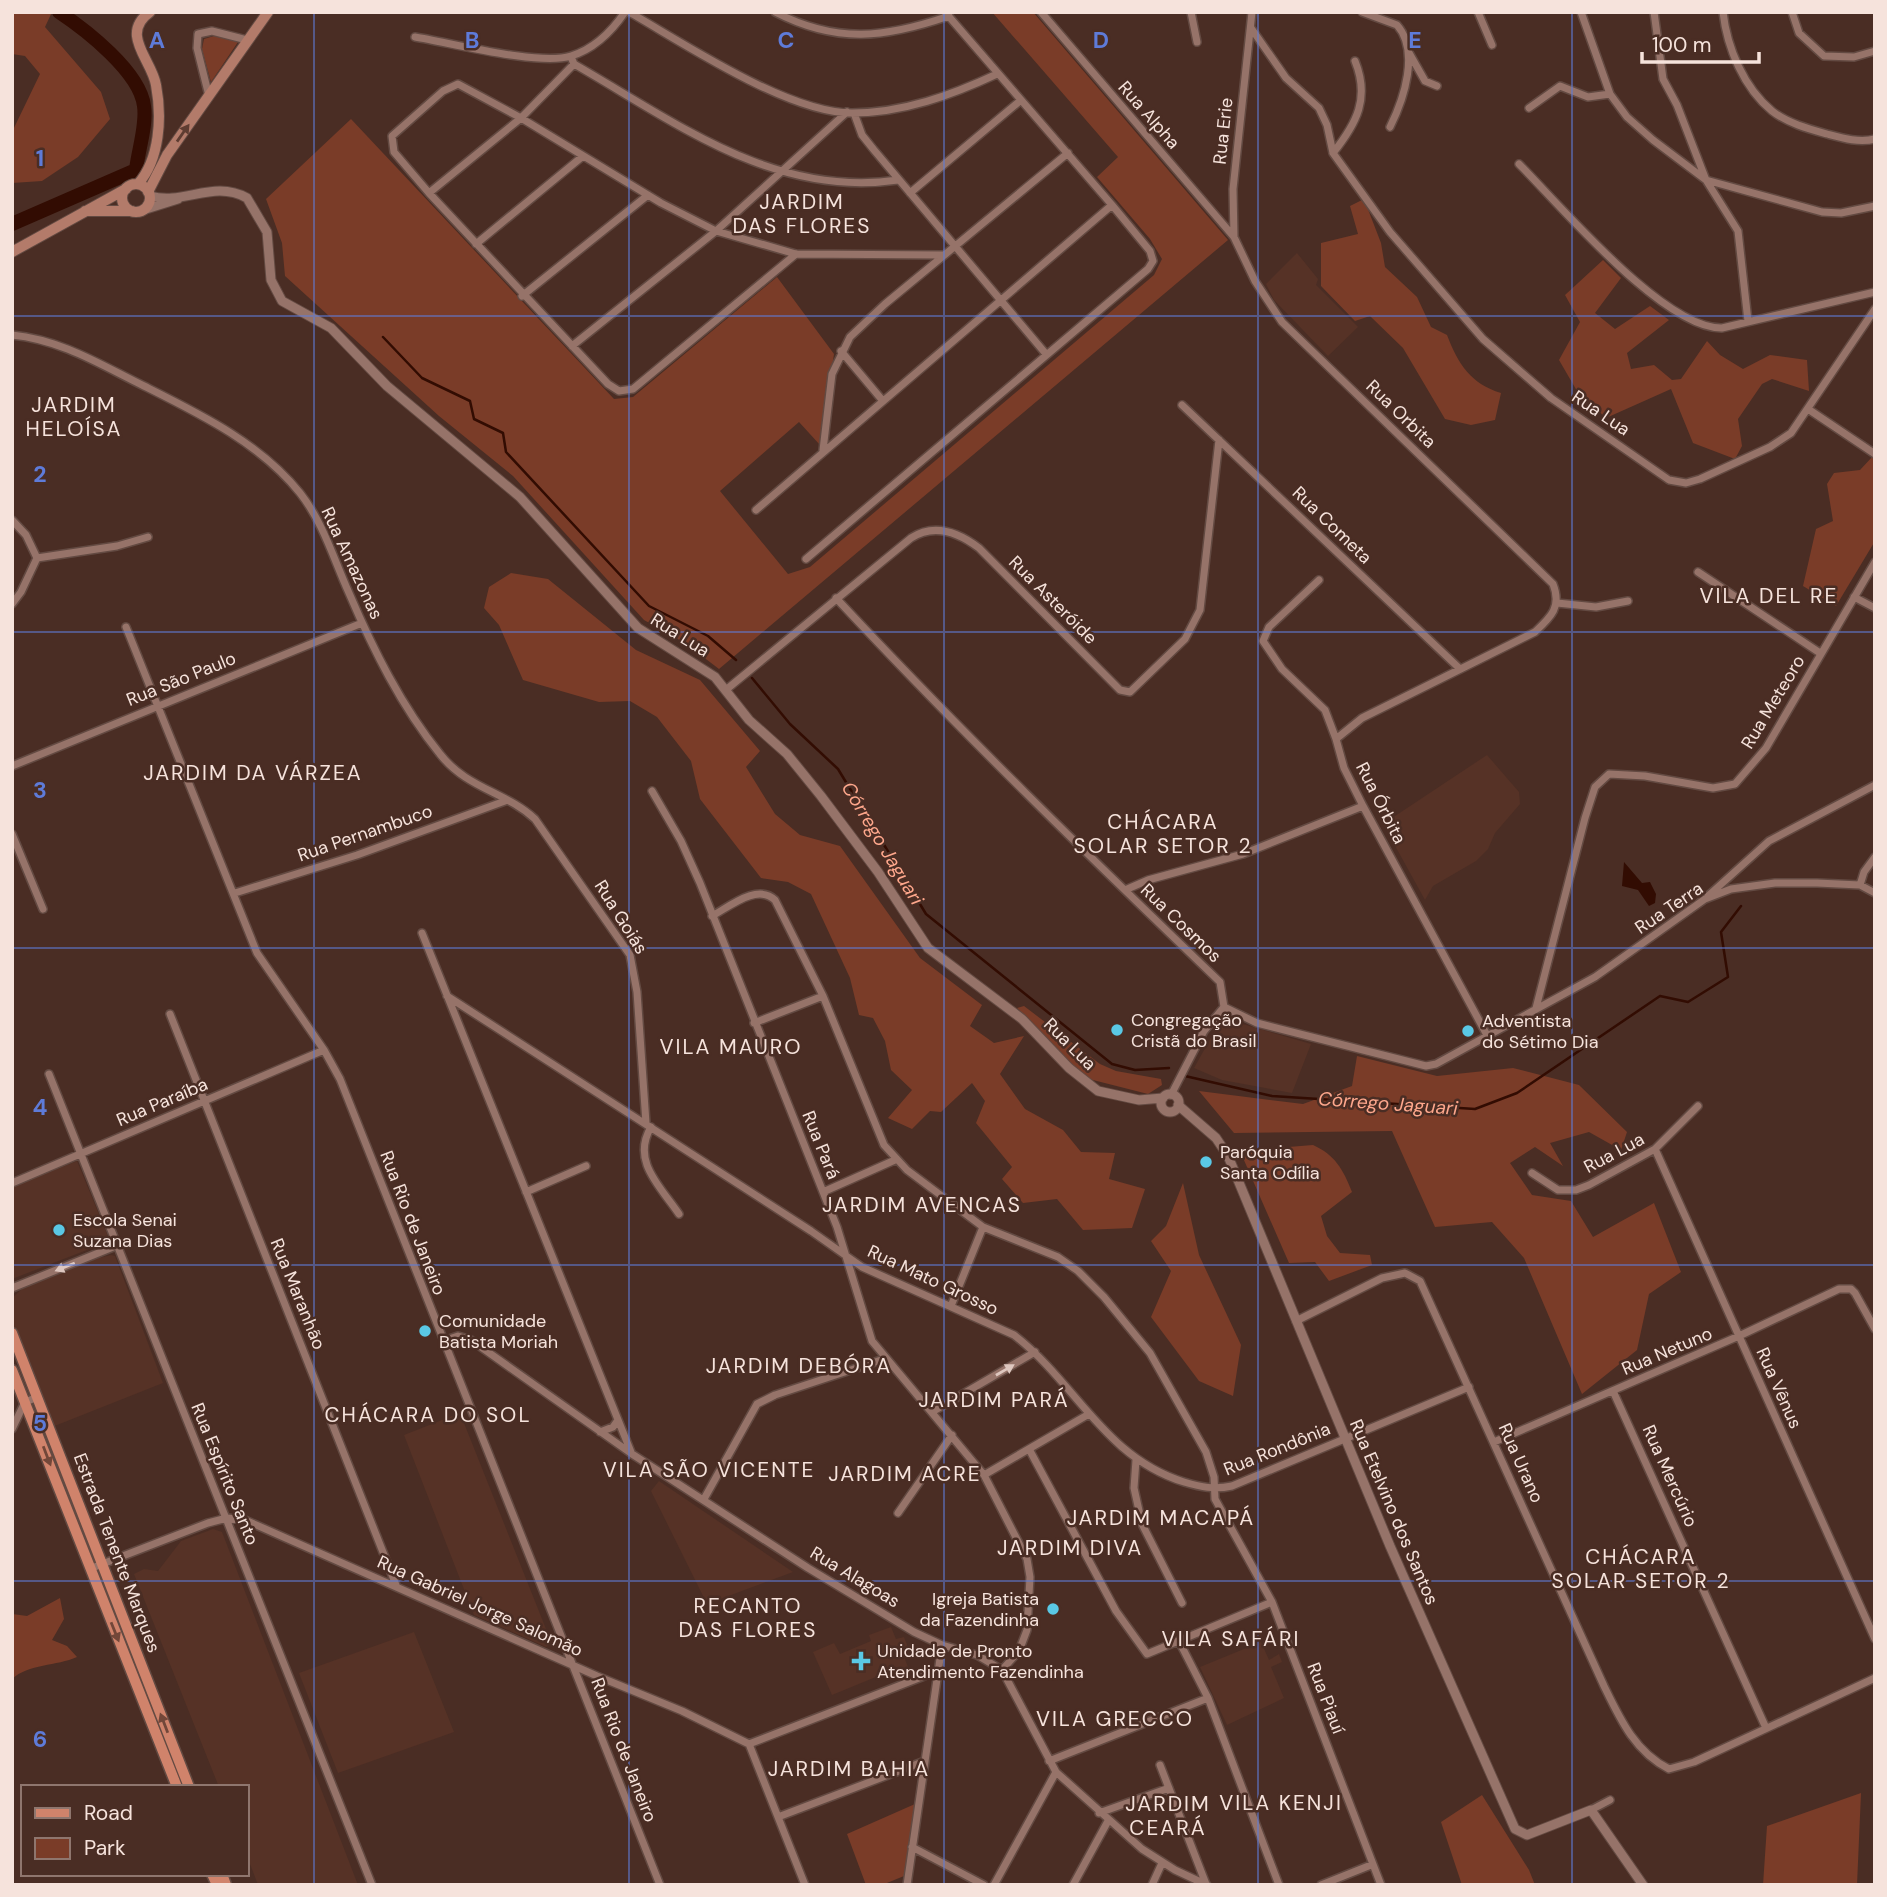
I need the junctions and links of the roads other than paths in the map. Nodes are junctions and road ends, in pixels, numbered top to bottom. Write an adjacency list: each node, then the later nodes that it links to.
1 (150, 12): 41 (main road)
2 (268, 12): 17 (main road)
3 (627, 12): 22 (street); 30 (street)
4 (775, 12): 14 (street)
5 (1041, 12): 54 (street, Rua Alpha)
6 (1191, 12): 18 (street)
7 (1252, 12): 15 (street, Rua Erie)
8 (1362, 12): 20 (street)
9 (1478, 12): 19 (street)
10 (1581, 12): 26 (street)
11 (1654, 12): 40 (street)
12 (1723, 12): 33 (street)
13 (1792, 12): 21 (street)
14 (947, 14): 24 (street)
15 (1251, 28): 35 (street); 54 (street, Rua Erie)
16 (415, 37): 22 (street)
17 (247, 40): 27 (main road); 27 (street)
18 (1197, 42)
19 (1492, 45)
20 (1408, 50): 25 (street); 32 (street)
21 (1875, 51)
22 (573, 60): 31 (street); 38 (street)
23 (1355, 61): 35 (street)
24 (997, 74): 28 (street); 30 (street)
25 (1437, 86)
26 (1610, 94): 29 (street); 40 (street)
27 (209, 96): 44 (main road, one-way to 27)
28 (1021, 100): 34 (street); 45 (street)
29 (1529, 108)
30 (850, 113): 38 (street); 39 (street)
31 (522, 118): 36 (street); 43 (street); 43 (street)
32 (1390, 127)
33 (1875, 139)
34 (1068, 153): 48 (street); 56 (street)
35 (1333, 153): 71 (street, Rua Lua)
36 (583, 156): 46 (street); 55 (street)
37 (1519, 164): 64 (street)
38 (780, 172): 39 (street); 53 (street)
39 (898, 180): 45 (street)
40 (1706, 180): 49 (street); 64 (street)
41 (138, 184): 42 (main road); 44 (main road)
42 (126, 188): 51 (main road); 52 (main road)
43 (429, 193): 55 (street)
44 (149, 194): 47 (street, Rua Lua); 50 (main road)
45 (910, 194): 56 (street)
46 (648, 195): 53 (street); 61 (street)
47 (182, 197): 50 (street, Rua Lua); 93 (street, Rua Lua)
48 (1112, 205): 62 (street); 68 (street)
49 (1875, 206)
50 (143, 210): 52 (main road)
51 (85, 211): 52 (main road); 57 (main road)
52 (132, 211)
53 (716, 231): 58 (street); 66 (street)
54 (1234, 237): 86 (street, Rua Orbita)
55 (476, 244): 61 (street)
56 (954, 247): 59 (street); 62 (street)
57 (12, 252)
58 (796, 254): 59 (street); 66 (street)
59 (943, 255): 67 (street)
60 (1875, 292): 64 (street)
61 (522, 296): 66 (street)
62 (1002, 302): 68 (street); 69 (street)
63 (1875, 309): 71 (street, Rua Lua)
64 (1748, 321)
65 (12, 335): 89 (street, Rua Amazonas)
66 (572, 346)
67 (841, 351): 69 (street); 73 (street)
68 (1046, 354): 79 (street)
69 (883, 401): 73 (street)
70 (1182, 405): 72 (street, Rua Cometa)
71 (1808, 409): 74 (street)
72 (1219, 440): 84 (street, Rua Asteróide); 92 (street, Rua Cometa)
73 (823, 450): 75 (street)
74 (1875, 454)
75 (756, 510)
76 (12, 520): 78 (street)
77 (148, 537): 78 (street)
78 (37, 558): 87 (street)
79 (806, 559)
80 (1875, 562): 83 (street, Rua Meteoro)
81 (1698, 572): 91 (street)
82 (1319, 579): 95 (street, Rua Órbita)
83 (1854, 597): 88 (street); 91 (street, Rua Meteoro)
84 (836, 598): 93 (street, Rua Asteróide); 104 (street, Rua Cosmos)
85 (1628, 601): 86 (street)
86 (1558, 603): 92 (street)
87 (12, 604)
88 (1875, 608)
89 (362, 622): 94 (street, Rua São Paulo); 99 (street, Rua Amazonas)
90 (127, 627): 94 (street, Rua Rio de Janeiro)
91 (1820, 653): 114 (street, Rua Meteoro)
92 (1459, 668): 95 (street)
93 (727, 689): 120 (street, Rua Lua)
94 (159, 705): 96 (street, Rua São Paulo); 105 (street, Rua Rio de Janeiro)
95 (1336, 740): 100 (street, Rua Órbita)
96 (12, 765)
97 (1875, 785): 107 (street)
98 (652, 791): 109 (street, Rua Pará)
99 (505, 801): 105 (street, Rua Pernambuco); 126 (street, Rua Goiás)
100 (1363, 806): 104 (street); 117 (street, Rua Órbita)
101 (12, 834): 108 (street)
102 (1875, 857): 103 (street)
103 (1860, 886): 106 (street, Rua Terra); 107 (street, Rua Terra)
104 (1125, 890): 113 (street, Rua Cosmos)
105 (235, 893): 118 (street, Rua Rio de Janeiro)
106 (1875, 893)
107 (1705, 900): 114 (street, Rua Terra)
108 (43, 909)
109 (712, 916): 112 (street); 116 (street, Rua Pará)
110 (422, 933): 111 (street)
111 (447, 996): 126 (street, Rua Mato Grosso); 133 (street)
112 (822, 996): 116 (street); 129 (street)
113 (1224, 1007): 117 (street); 120 (street)
114 (1536, 1008): 117 (street)
115 (170, 1014): 121 (street, Rua Maranhão)
116 (754, 1023): 134 (street, Rua Pará)
117 (1488, 1037)
118 (324, 1050): 121 (street, Rua Paraíba); 145 (street, Rua Rio de Janeiro)
119 (49, 1074): 128 (street, Rua Espírito Santo)
120 (1165, 1100): 122 (street, Rua Etelvino dos Santos); 124 (street, Rua Etelvino dos Santos)
121 (204, 1101): 128 (street, Rua Paraíba); 171 (street, Rua Maranhão)
122 (1178, 1105): 124 (street); 125 (street, Rua Etelvino dos Santos)
123 (1698, 1106): 127 (street, Rua Lua)
124 (1171, 1112): 125 (street, Rua Etelvino dos Santos)
125 (1194, 1120): 141 (street, Rua Etelvino dos Santos)
126 (648, 1125): 135 (street); 138 (street, Rua Mato Grosso)
127 (1655, 1149): 131 (street, Rua Lua); 144 (street, Rua Vênus)
128 (82, 1153): 132 (street, Rua Paraíba); 137 (street, Rua Espírito Santo)
129 (895, 1160): 134 (street); 136 (street, Rua Piauí)
130 (586, 1166): 133 (street)
131 (1532, 1173)
132 (12, 1183)
133 (526, 1192): 155 (street)
134 (823, 1192): 138 (street, Rua Pará)
135 (679, 1214)
136 (983, 1227): 140 (street); 165 (street, Rua Piauí)
137 (118, 1245): 139 (street, one-way to 139); 168 (street, Rua Espírito Santo)
138 (849, 1257): 140 (street, Rua Mato Grosso); 147 (street, Rua Pará)
139 (12, 1288)
140 (951, 1306): 146 (street, Rua Mato Grosso)
141 (1296, 1321): 149 (street, Rua Urano); 159 (street, Rua Etelvino dos Santos)
142 (1875, 1329): 144 (street, Rua Netuno)
143 (12, 1333): 151 (main road, Estrada Tenente Marques)
144 (1739, 1336): 150 (street, Rua Netuno); 174 (street, Rua Vênus)
145 (443, 1341): 157 (street, Rua Alagoas); 177 (street, Rua Rio de Janeiro)
146 (1035, 1352): 153 (street, one-way to 146); 154 (street, Rua Mato Grosso)
147 (884, 1359): 153 (street, Rua Pará); 166 (street)
148 (12, 1370): 152 (main road, Estrada Tenente Marques)
149 (1469, 1387): 159 (street, Rua Rondônia); 160 (street, Rua Urano)
150 (1613, 1391): 160 (street, Rua Netuno); 182 (street, Rua Mercúrio)
151 (38, 1397): 152 (street); 169 (main road, Estrada Tenente Marques)
152 (25, 1402): 156 (street); 170 (main road, Estrada Tenente Marques, one-way to 170)
153 (932, 1412): 158 (street, Rua Pará)
154 (1089, 1413): 161 (street); 163 (street, Rua Mato Grosso)
155 (618, 1420): 157 (street); 162 (street)
156 (12, 1429)
157 (600, 1432): 162 (street, Rua Alagoas)
158 (952, 1435): 164 (street, Rua Pará); 167 (street)
159 (1345, 1439): 165 (street, Rua Rondônia); 192 (street, Rua Etelvino dos Santos)
160 (1494, 1441): 182 (street, Rua Urano)
161 (1030, 1448): 164 (street); 175 (street)
162 (632, 1454): 166 (street, Rua Alagoas)
163 (1136, 1460): 165 (street, Rua Mato Grosso); 173 (street)
164 (984, 1475): 178 (street, Rua Pará)
165 (1213, 1489): 172 (street, Rua Piauí)
166 (704, 1499): 176 (street, Rua Alagoas)
167 (898, 1513)
168 (227, 1518): 169 (street); 171 (street, Rua Gabriel Jorge Salomão); 199 (street, Rua Espírito Santo)
169 (104, 1563): 170 (street); 189 (main road, Estrada Tenente Marques, one-way to 169)
170 (92, 1568): 188 (main road, Estrada Tenente Marques, one-way to 188)
171 (396, 1585): 177 (street, Rua Gabriel Jorge Salomão)
172 (1272, 1602): 175 (street); 198 (street, Rua Piauí)
173 (1182, 1603)
174 (1875, 1639)
175 (1180, 1643): 181 (street)
176 (942, 1645): 178 (street, Rua Alagoas); 179 (street)
177 (575, 1665): 183 (street, Rua Gabriel Jorge Salomão); 200 (street, Rua Rio de Janeiro)
178 (1002, 1670): 185 (street)
179 (937, 1671): 183 (street); 184 (street)
180 (1875, 1678): 182 (street)
181 (1208, 1698): 185 (street); 208 (street)
182 (1766, 1728)
183 (749, 1744): 194 (street)
184 (925, 1761): 194 (street); 196 (street)
185 (1049, 1761): 187 (street)
186 (1160, 1765): 190 (street)
187 (1056, 1772): 193 (street); 204 (street)
188 (176, 1785)
189 (188, 1785)
190 (1169, 1788): 193 (street); 207 (street)
191 (1610, 1800): 192 (street, Rua Etelvino dos Santos)
192 (1591, 1810): 211 (street)
193 (1099, 1813): 195 (street)
194 (778, 1817): 201 (street)
195 (1108, 1821): 197 (street); 205 (street)
196 (912, 1847): 202 (street); 203 (street)
197 (1162, 1863): 206 (street); 207 (street)
198 (1371, 1865): 209 (street); 210 (street, Rua Piauí)
199 (372, 1885)
200 (660, 1885)
201 (805, 1885)
202 (907, 1885)
203 (984, 1885)
204 (994, 1885)
205 (1073, 1885)
206 (1152, 1885)
207 (1207, 1885)
208 (1279, 1885)
209 (1321, 1885)
210 (1381, 1885)
211 (1643, 1885)

